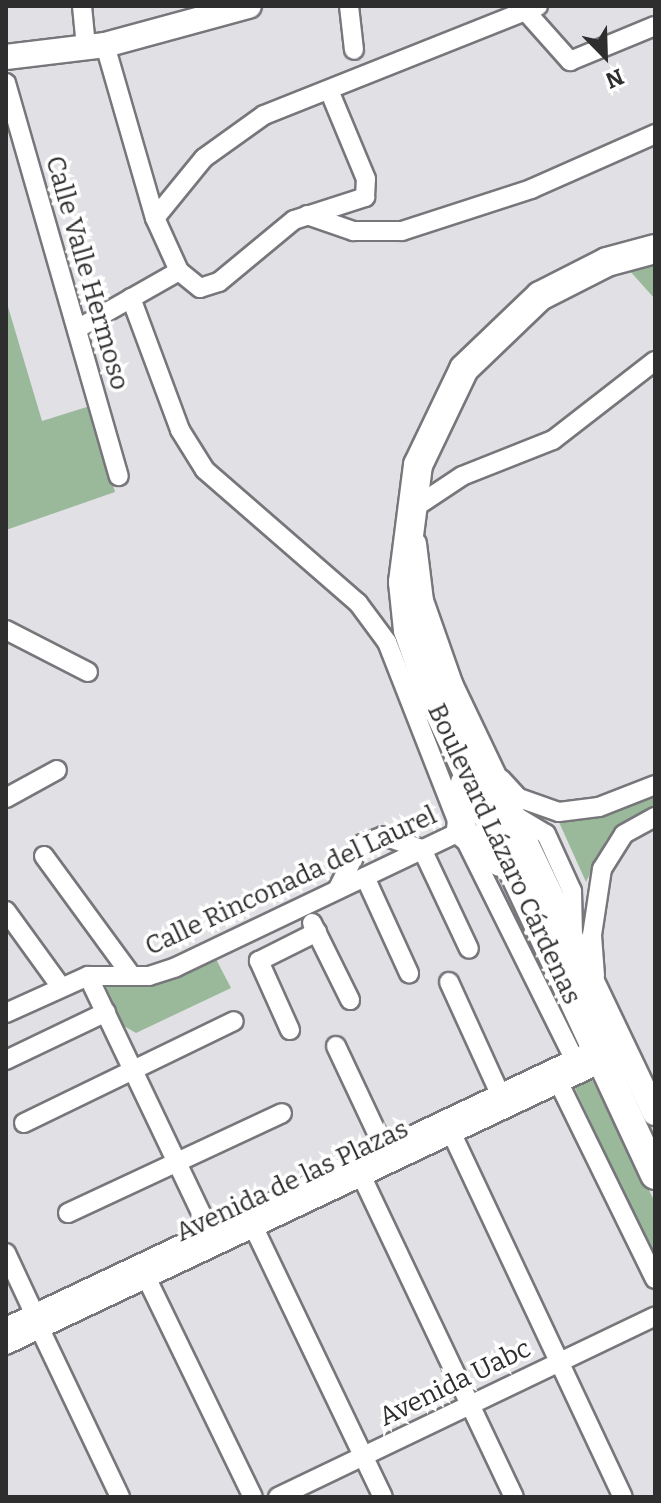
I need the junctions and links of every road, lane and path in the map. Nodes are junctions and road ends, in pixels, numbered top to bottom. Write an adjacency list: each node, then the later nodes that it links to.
1 (82, 6): 6 (street)
2 (246, 6): 6 (main road)
3 (349, 6): 7 (street)
4 (529, 9): 5 (street); 10 (street)
5 (655, 26)
6 (95, 46): 8 (main road); 13 (street)
7 (354, 50)
8 (6, 57)
9 (6, 83): 17 (street, Calle Valle Hermoso)
10 (329, 90): 12 (street); 13 (street)
11 (655, 134): 12 (street)
12 (307, 215): 15 (street)
13 (155, 218): 15 (street)
14 (655, 249): 20 (highway, Boulevard Lázaro Cárdenas)
15 (179, 271): 16 (street)
16 (131, 298): 17 (street); 29 (street)
17 (77, 329): 19 (street, Calle Valle Hermoso)
18 (655, 361): 20 (street)
19 (119, 476)
20 (411, 514): 23 (highway, Boulevard Lázaro Cárdenas); 24 (main road, Boulevard Lázaro Cárdenas)
21 (6, 630): 22 (street)
22 (88, 672)
23 (459, 759): 29 (highway); 33 (highway, Boulevard Lázaro Cárdenas)
24 (491, 768): 26 (street); 44 (main road, Boulevard Lázaro Cárdenas)
25 (57, 770): 27 (street)
26 (655, 785)
27 (6, 798)
28 (655, 817): 44 (street)
29 (461, 831): 30 (street, Calle Rinconada del Laurel); 33 (highway); 52 (street)
30 (422, 849): 32 (street, Calle Rinconada del Laurel); 34 (street); 38 (street)
31 (44, 856): 40 (street)
32 (365, 877): 34 (street, Calle Rinconada del Laurel); 39 (street)
33 (516, 882): 52 (highway, Boulevard Lázaro Cárdenas)
34 (337, 890): 35 (street, Calle Rinconada del Laurel)
35 (304, 906): 37 (street); 40 (street, Calle Rinconada del Laurel)
36 (6, 911): 43 (street)
37 (317, 932): 45 (street); 49 (street)
38 (469, 949)
39 (409, 973)
40 (131, 975): 41 (street, Calle Rinconada del Laurel)
41 (88, 976): 43 (street, Calle Rinconada del Laurel); 46 (street)
42 (449, 982): 55 (street)
43 (61, 987): 47 (street, Calle Rinconada del Laurel)
44 (599, 997): 57 (main road, Boulevard Lázaro Cárdenas)
45 (350, 1000)
46 (106, 1012): 51 (street); 53 (street)
47 (6, 1013)
48 (234, 1021): 53 (street)
49 (290, 1030)
50 (336, 1046): 61 (street)
51 (6, 1060)
52 (588, 1061): 54 (street, Avenida de las Plazas); 60 (highway, Boulevard Lázaro Cárdenas)
53 (133, 1070): 58 (street); 63 (street)
54 (556, 1076): 55 (street, Avenida de las Plazas); 59 (street, Avenida de las Plazas); 71 (street)
55 (500, 1094): 61 (street, Avenida de las Plazas)
56 (282, 1113): 63 (street)
57 (655, 1113)
58 (24, 1123)
59 (452, 1134): 65 (street, Avenida de las Plazas); 76 (street)
60 (637, 1137): 62 (highway); 64 (highway, Boulevard Lázaro Cárdenas)
61 (384, 1148): 68 (street, Avenida de las Plazas)
62 (655, 1160)
63 (177, 1162): 66 (street); 68 (street)
64 (655, 1175)
65 (362, 1177): 67 (street, Avenida de las Plazas); 77 (street)
66 (68, 1213)
67 (254, 1228): 70 (street, Avenida de las Plazas); 78 (street)
68 (209, 1230): 73 (street, Avenida de las Plazas)
69 (6, 1253): 73 (street)
70 (147, 1279): 73 (street, Avenida de las Plazas); 80 (street)
71 (655, 1279)
72 (655, 1316): 76 (street, Avenida Uabc)
73 (37, 1321): 74 (street, Avenida de las Plazas); 75 (street, Avenida de las Plazas); 79 (street)
74 (6, 1327)
75 (6, 1345)
76 (558, 1363): 77 (street, Avenida Uabc); 84 (street)
77 (470, 1405): 78 (street, Avenida Uabc); 83 (street)
78 (363, 1456): 81 (street, Avenida Uabc); 82 (street)
79 (120, 1497)
80 (253, 1497)
81 (278, 1497)
82 (383, 1497)
83 (514, 1497)
84 (623, 1497)

